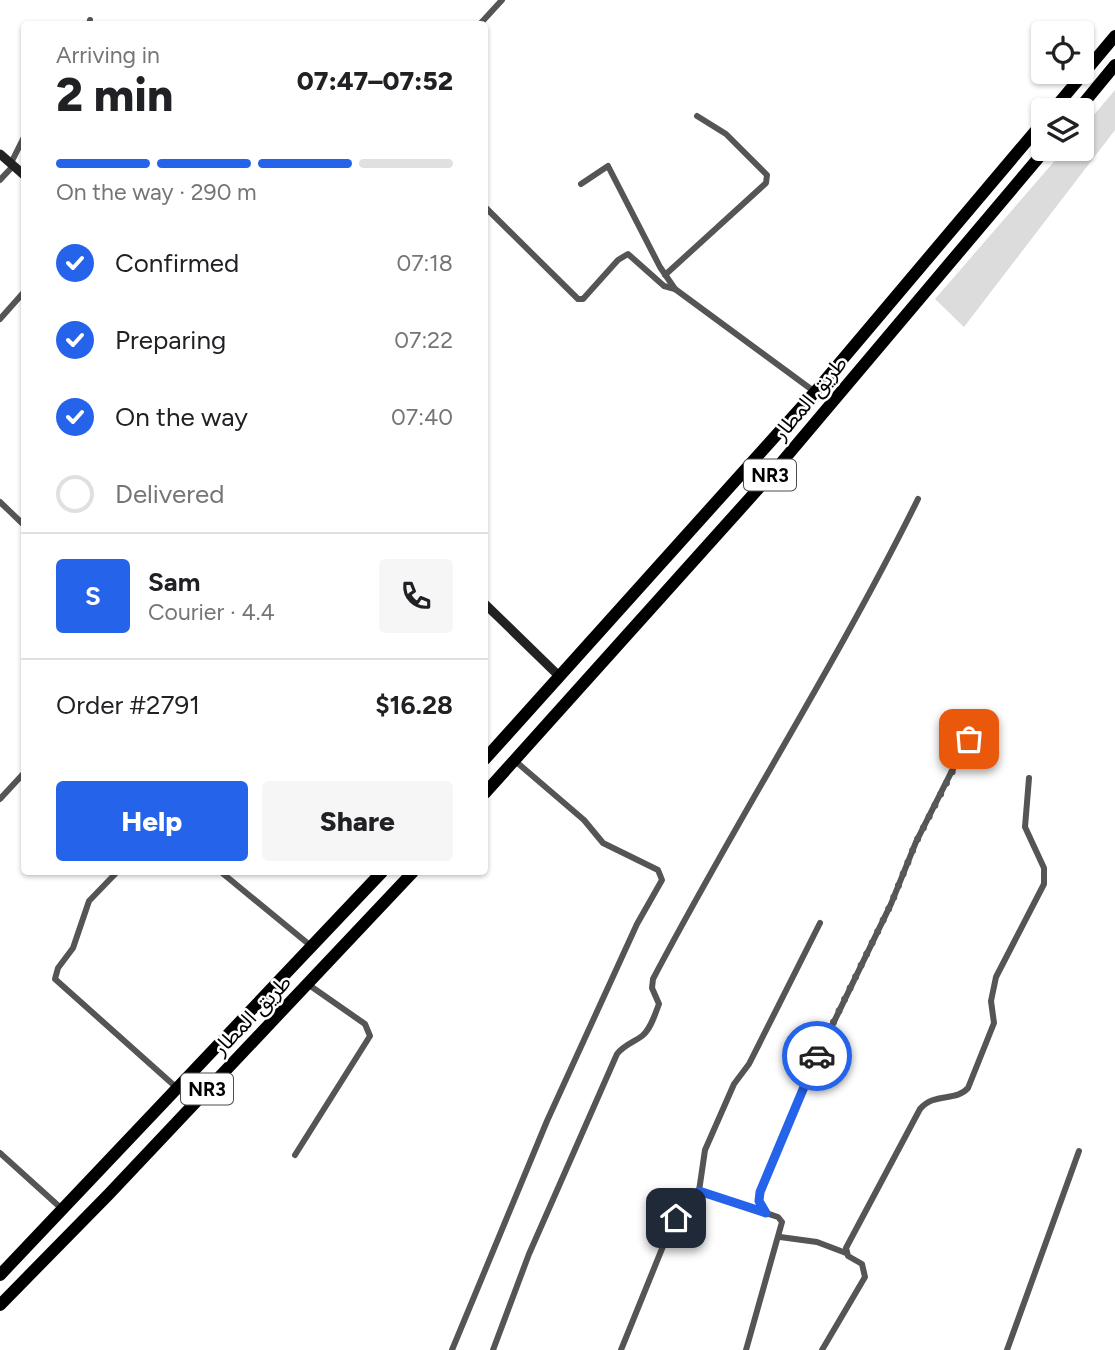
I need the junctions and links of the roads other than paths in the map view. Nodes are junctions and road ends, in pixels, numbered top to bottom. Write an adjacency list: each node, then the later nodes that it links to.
1 (502, 0): 2 (street)
2 (483, 21)
3 (1115, 36): 5 (highway)
4 (1115, 65): 6 (highway)
5 (1063, 98)
6 (1088, 98)
7 (697, 116): 17 (street)
8 (1031, 136): 21 (highway, طريق المطار / NR3)
9 (21, 141): 10 (street)
10 (8, 160): 12 (street); 13 (street); 14 (street)
11 (1036, 161): 29 (highway, طريق المطار / NR3)
12 (0, 169)
13 (21, 172)
14 (0, 180)
15 (580, 184): 17 (street)
16 (488, 210): 18 (street)
17 (665, 275): 18 (street)
18 (675, 289): 21 (street)
19 (21, 295): 20 (street)
20 (0, 318)
21 (815, 392): 26 (highway, طريق المطار / NR3)
22 (918, 499): 53 (street)
23 (0, 502): 24 (street)
24 (21, 522)
25 (488, 607): 26 (street)
26 (559, 676): 28 (highway, طريق المطار / NR3)
27 (996, 746): 47 (street)
28 (488, 756)
29 (514, 760): 32 (highway, طريق المطار / NR3); 52 (street)
30 (21, 776): 33 (street)
31 (1029, 778): 49 (street)
32 (488, 790)
33 (0, 799)
34 (114, 875): 41 (street)
35 (225, 875): 39 (street)
36 (379, 875): 39 (highway, طريق المطار / NR3)
37 (409, 875): 40 (highway, طريق المطار / NR3)
38 (820, 923): 45 (street)
39 (312, 947): 41 (highway, طريق المطار / NR3)
40 (309, 985): 44 (street); 51 (highway, طريق المطار / NR3)
41 (178, 1090): 46 (highway, طريق المطار / NR3)
42 (1079, 1151): 57 (street)
43 (0, 1153): 46 (street)
44 (295, 1155)
45 (699, 1191): 47 (street); 54 (street)
46 (64, 1210): 50 (highway, طريق المطار / NR3)
47 (766, 1213): 48 (street)
48 (780, 1237): 49 (street); 55 (street)
49 (846, 1253): 56 (street)
50 (0, 1275)
51 (0, 1304)
52 (452, 1350)
53 (492, 1350)
54 (621, 1350)
55 (746, 1350)
56 (822, 1350)
57 (1007, 1350)

